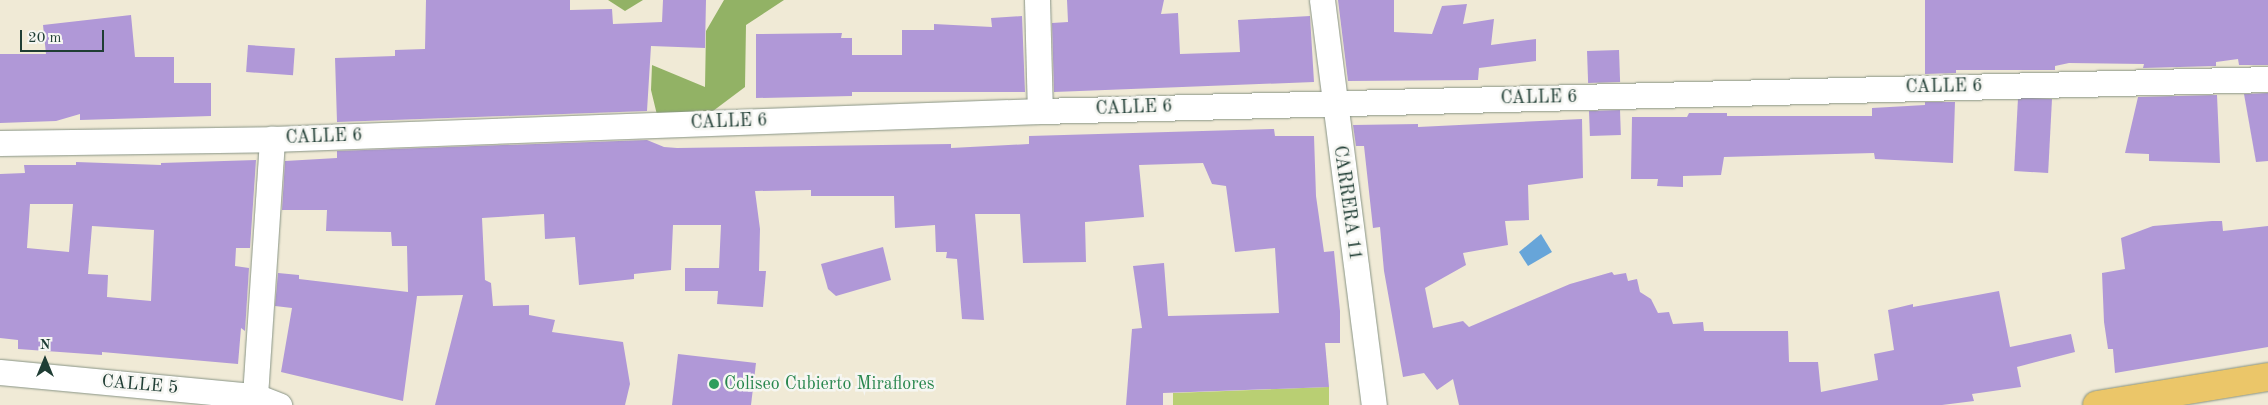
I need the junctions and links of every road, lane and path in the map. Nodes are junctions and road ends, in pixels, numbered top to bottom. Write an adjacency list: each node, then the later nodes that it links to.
1 (1038, 0): 5 (street)
2 (1322, 0): 4 (street, CARRERA 11)
3 (2268, 79): 4 (street, CALLE 6)
4 (1334, 103): 5 (street, CALLE 6); 12 (street, CARRERA 11)
5 (1040, 111): 6 (street, CALLE 6)
6 (272, 139): 7 (street, CALLE 6); 10 (street)
7 (0, 142)
8 (0, 372): 10 (street, CALLE 5)
9 (2268, 377): 13 (main road)
10 (255, 396): 11 (street, CALLE 5)
11 (279, 405)
12 (1374, 405)
13 (2097, 405)

